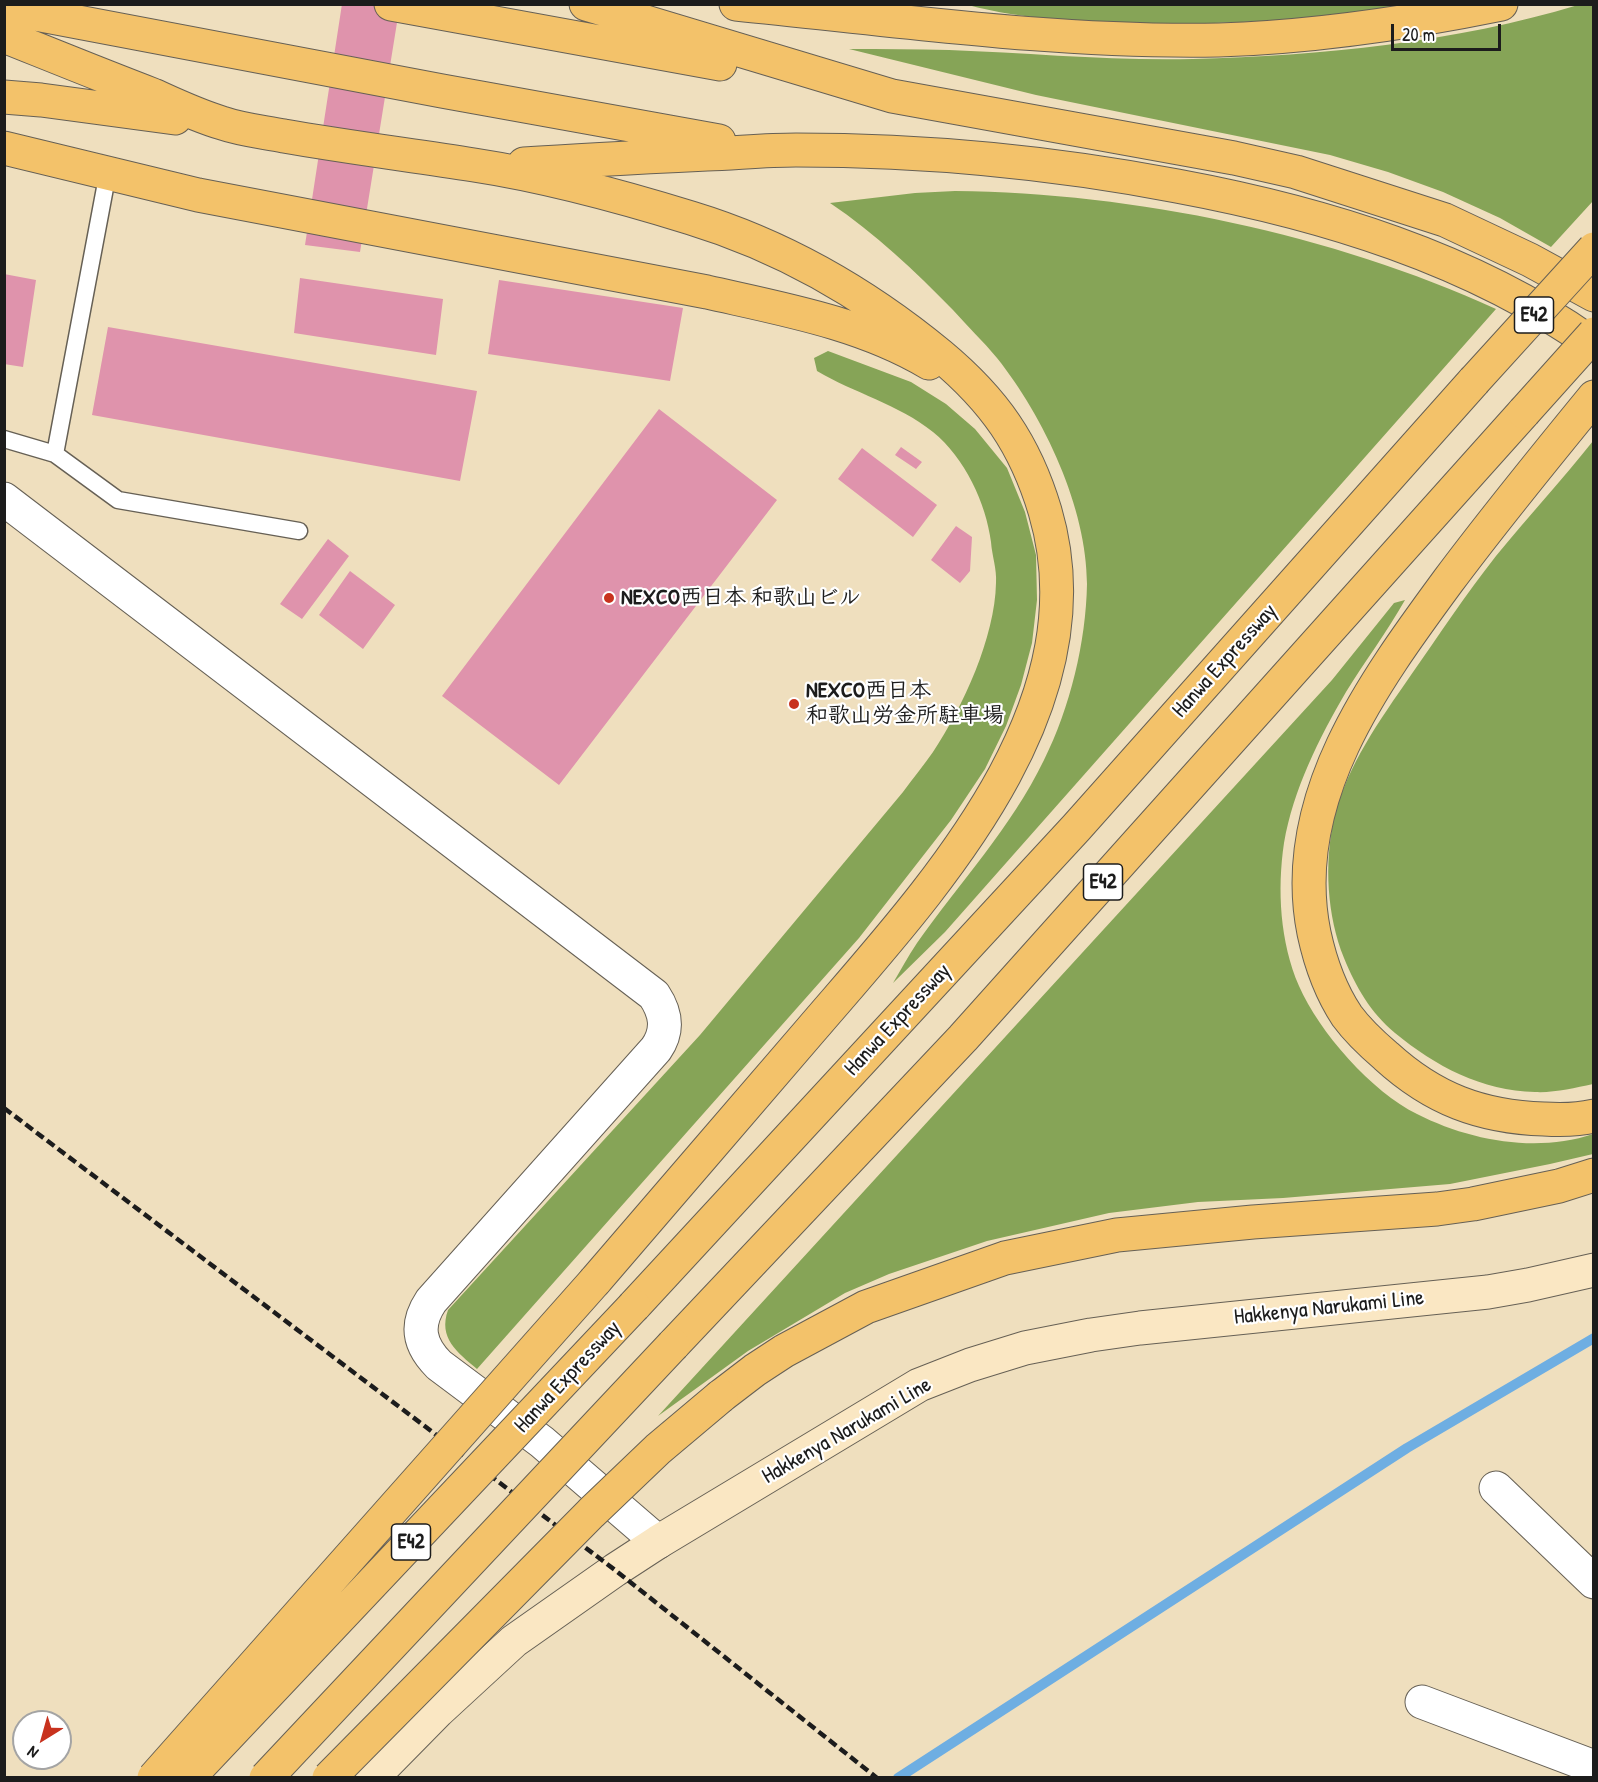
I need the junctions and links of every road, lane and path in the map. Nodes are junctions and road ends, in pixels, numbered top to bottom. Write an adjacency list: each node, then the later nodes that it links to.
1 (391, 4): 9 (highway)
2 (586, 4): 9 (highway)
3 (736, 4): 7 (highway)
4 (838, 4): 7 (highway)
5 (1501, 4): 7 (highway)
6 (4, 8): 13 (highway)
7 (990, 29)
8 (4, 36): 11 (highway)
9 (892, 96): 17 (highway)
10 (4, 98): 11 (highway)
11 (224, 124): 14 (highway)
12 (4, 148): 15 (highway)
13 (795, 150): 14 (highway); 19 (highway)
14 (480, 166): 21 (highway)
15 (108, 172): 21 (highway); 23 (lane)
16 (1593, 249): 35 (highway, Hanwa Expressway / E42, bridge)
17 (1593, 295)
18 (1593, 334): 36 (highway, E42, bridge)
19 (1593, 345)
20 (1593, 397): 26 (highway)
21 (1014, 436): 34 (highway, bridge)
22 (4, 439): 23 (lane)
23 (54, 454): 25 (lane)
24 (4, 499): 30 (street)
25 (299, 531)
26 (1593, 1116)
27 (1593, 1175): 37 (highway, bridge)
28 (1593, 1270): 30 (main road, Hakkenya Narukami Line)
29 (1496, 1488): 31 (street)
30 (658, 1542): 38 (main road, Hakkenya Narukami Line)
31 (1593, 1582)
32 (1422, 1702): 33 (street)
33 (1593, 1767)
34 (154, 1778)
35 (188, 1778)
36 (266, 1778)
37 (329, 1778)
38 (372, 1778)

